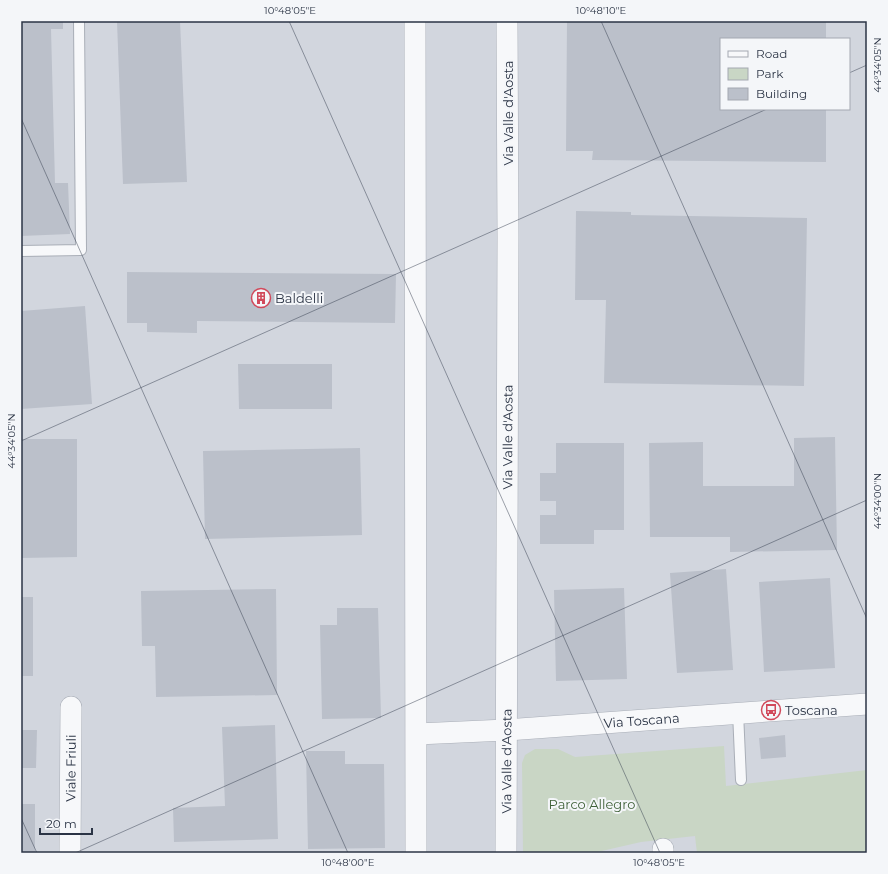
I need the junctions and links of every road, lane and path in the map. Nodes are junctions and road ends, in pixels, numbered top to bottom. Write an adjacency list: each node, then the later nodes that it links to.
1 (79, 21): 4 (lane)
2 (415, 21): 9 (street)
3 (507, 21): 8 (street, Via Valle d'Aosta)
4 (21, 251)
5 (867, 704): 7 (street, Via Toscana)
6 (71, 707): 11 (street, Viale Friuli)
7 (738, 712): 8 (street, Via Toscana); 10 (lane)
8 (506, 730): 9 (street, Via Toscana); 13 (street, Via Valle d'Aosta)
9 (417, 734): 12 (street)
10 (742, 780)
11 (70, 853)
12 (416, 853)
13 (506, 853)

